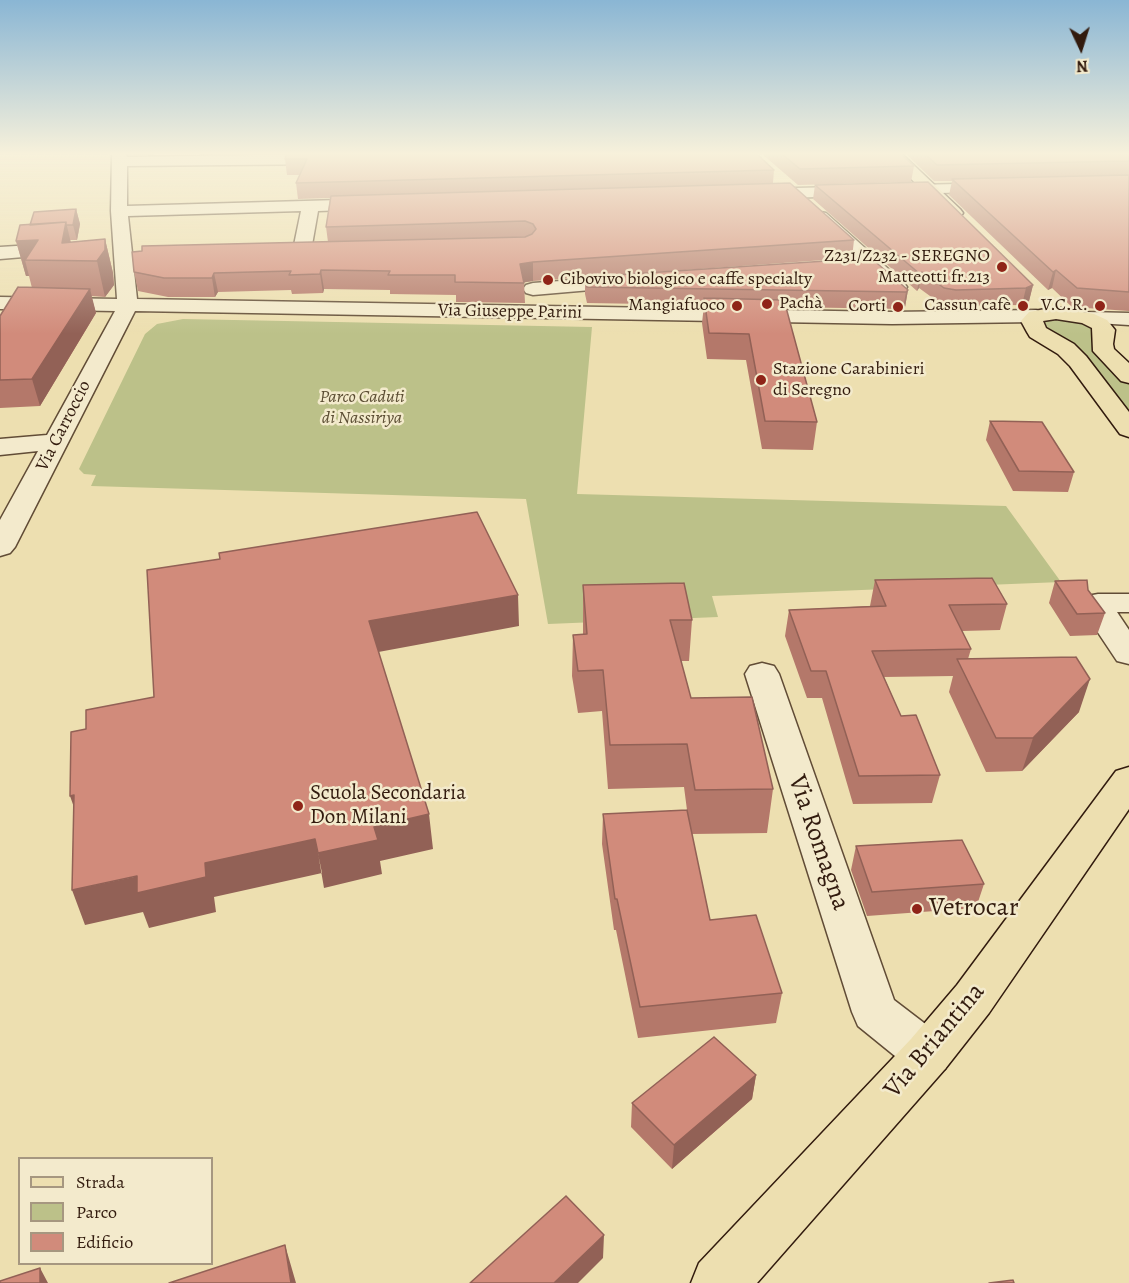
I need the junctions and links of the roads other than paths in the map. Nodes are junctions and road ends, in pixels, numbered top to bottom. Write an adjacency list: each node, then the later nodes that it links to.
1 (119, 214): 6 (street)
2 (309, 214): 9 (street)
3 (816, 214): 11 (street)
4 (955, 214): 5 (main road)
5 (963, 222)
6 (123, 245): 7 (street); 17 (street)
7 (102, 247)
8 (80, 248): 10 (street)
9 (352, 252)
10 (0, 253)
11 (871, 265): 12 (street); 20 (street)
12 (848, 267)
13 (529, 268): 15 (street)
14 (649, 281): 15 (street)
15 (533, 289): 18 (street)
16 (0, 303): 17 (street, Via Giuseppe Parini)
17 (128, 306): 18 (street, Via Giuseppe Parini); 28 (street, Via Carroccio)
18 (532, 312): 21 (street, Via Giuseppe Parini)
19 (1042, 314): 20 (street, Via Giuseppe Parini); 21 (street, Via Giuseppe Parini); 22 (main road); 27 (main road)
20 (930, 316): 21 (street, Via Giuseppe Parini)
21 (892, 318)
22 (1087, 318): 23 (street); 25 (main road)
23 (1129, 318)
24 (1129, 331): 25 (street)
25 (1102, 344): 26 (main road)
26 (1129, 376)
27 (1129, 429)
28 (55, 442): 29 (street); 30 (street, Via Carroccio)
29 (0, 447)
30 (0, 547)
31 (1129, 603): 32 (street)
32 (1129, 654)
33 (762, 674): 35 (street, Via Romagna)
34 (1129, 780): 35 (main road, Via Briantina)
35 (928, 1054): 36 (main road, Via Briantina)
36 (719, 1283)

